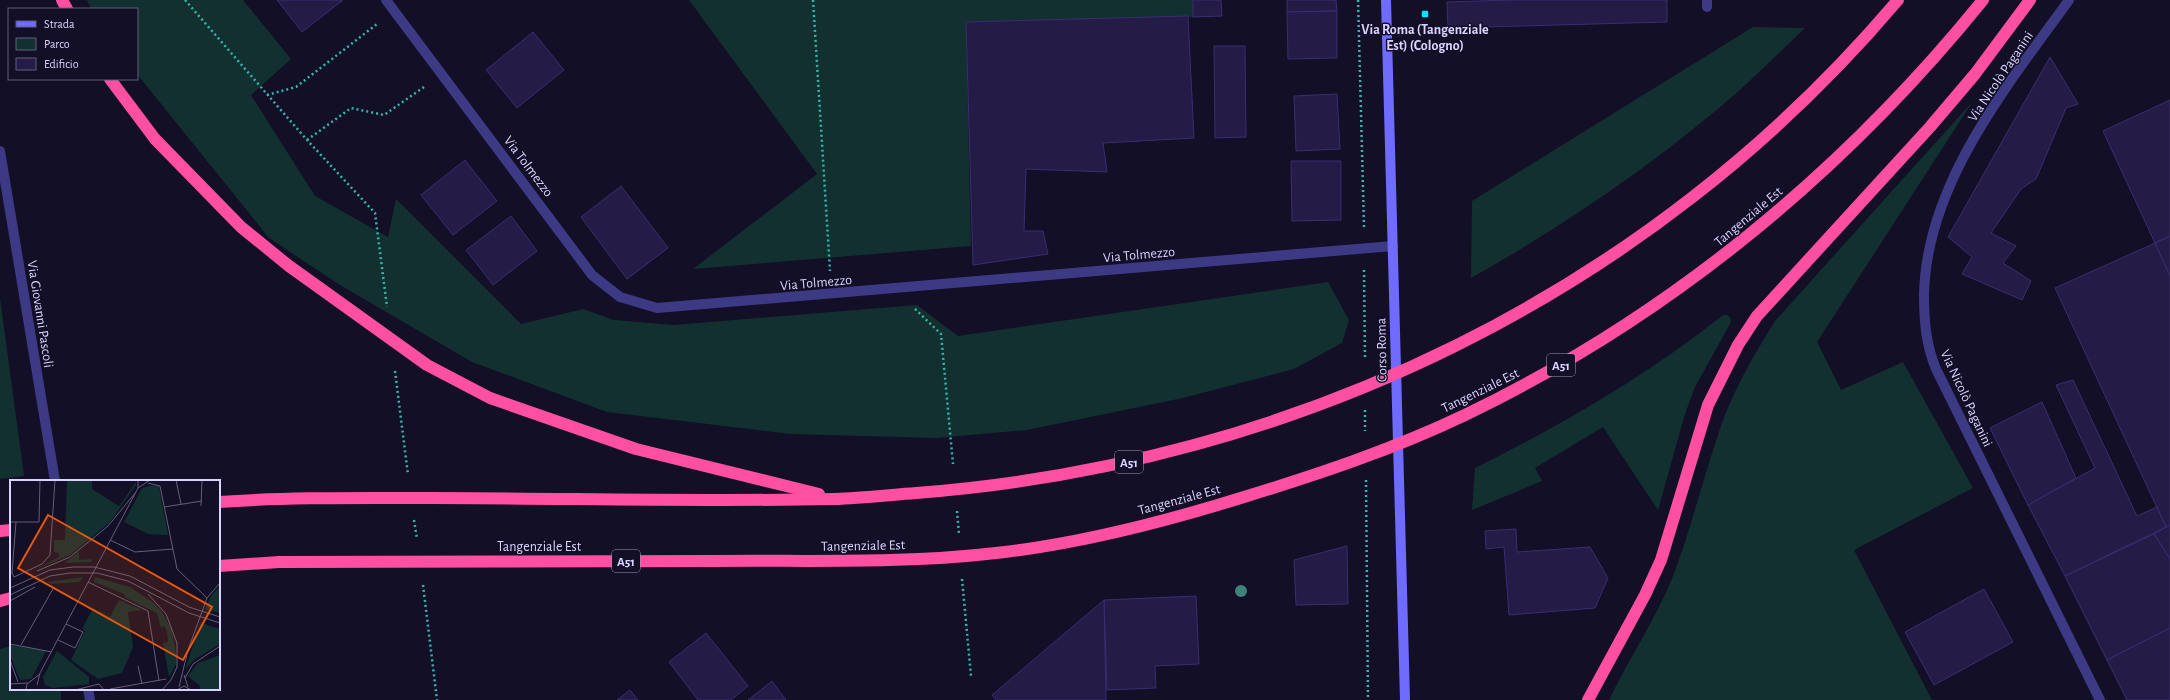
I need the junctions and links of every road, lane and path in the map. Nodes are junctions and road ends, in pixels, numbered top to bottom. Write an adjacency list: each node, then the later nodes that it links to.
1 (185, 0): 13 (path)
2 (386, 0): 10 (street, Via Tolmezzo)
3 (813, 0): 19 (path)
4 (1358, 0): 17 (path)
5 (1386, 0): 16 (main road, Corso Roma)
6 (1898, 0): 29 (highway, A51)
7 (1983, 0): 35 (highway, Tangenziale Est / A51)
8 (2030, 0): 44 (highway)
9 (2069, 0): 45 (street, Via Nicolò Paganini)
10 (395, 10): 11 (street, Via Tolmezzo); 13 (path)
11 (443, 74): 14 (path); 19 (street, Via Tolmezzo)
12 (111, 80): 29 (highway)
13 (267, 95): 14 (path)
14 (307, 140): 20 (path)
15 (0, 151): 27 (street, Via Giovanni Pascoli)
16 (1393, 246): 17 (street, Via Tolmezzo); 43 (main road, Corso Roma)
17 (1364, 248): 18 (street, Via Tolmezzo); 22 (path)
18 (892, 289): 19 (street, Via Tolmezzo); 21 (path)
19 (831, 295)
20 (388, 315)
21 (941, 334)
22 (1364, 360)
23 (395, 370): 28 (path)
24 (1365, 407): 25 (path)
25 (1365, 439)
26 (1366, 478): 42 (path)
27 (54, 480)
28 (409, 480)
29 (838, 499): 30 (highway, A51)
30 (220, 502)
31 (414, 519): 34 (path)
32 (10, 530): 33 (highway)
33 (0, 531)
34 (417, 543)
35 (220, 566)
36 (422, 582): 41 (path)
37 (10, 598): 38 (highway)
38 (0, 601)
39 (88, 690): 40 (street)
40 (90, 700)
41 (437, 700)
42 (1368, 700)
43 (1405, 700)
44 (1588, 700)
45 (2100, 700)

